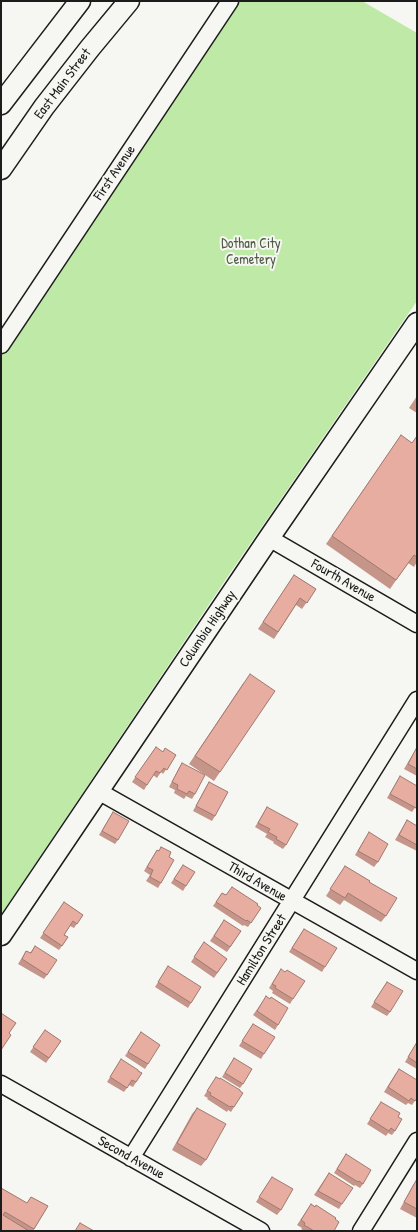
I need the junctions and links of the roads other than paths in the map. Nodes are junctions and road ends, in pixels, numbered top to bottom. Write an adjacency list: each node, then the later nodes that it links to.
1 (80, 1): 4 (main road)
2 (129, 1): 5 (main road, East Main Street)
3 (230, 1): 7 (street, First Avenue)
4 (1, 104)
5 (1, 169)
6 (417, 323): 8 (main road, Columbia Highway)
7 (1, 345)
8 (269, 538): 9 (street, Fourth Avenue); 11 (main road, Columbia Highway)
9 (417, 624)
10 (417, 700): 12 (street, Hamilton Street)
11 (98, 791): 12 (street, Third Avenue); 13 (main road, Columbia Highway)
12 (292, 901): 14 (street, Third Avenue); 17 (street, Hamilton Street)
13 (1, 935)
14 (417, 971)
15 (1, 1084): 17 (street, Second Avenue)
16 (417, 1141): 19 (street)
17 (131, 1158): 18 (street, Second Avenue)
18 (261, 1231)
19 (361, 1231)

